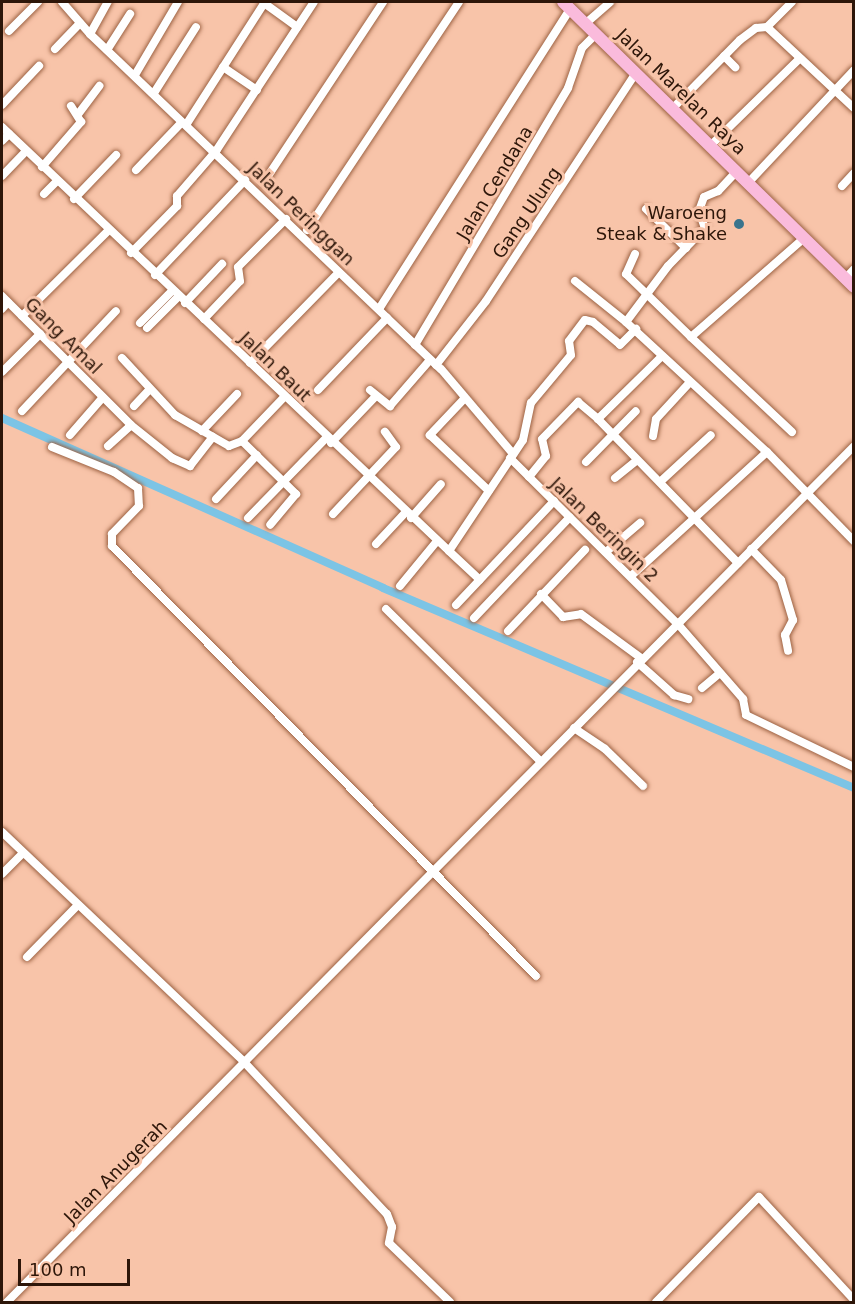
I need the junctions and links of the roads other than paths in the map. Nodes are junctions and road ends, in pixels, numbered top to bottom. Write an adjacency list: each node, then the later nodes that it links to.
1 (38, 2): 18 (street)
2 (62, 2): 13 (street, Jalan Peringgan)
3 (108, 2): 19 (street)
4 (178, 2): 30 (street)
5 (265, 2): 16 (street); 26 (street)
6 (314, 2): 16 (street)
7 (383, 2): 55 (street)
8 (459, 2): 62 (street)
9 (610, 2): 14 (street)
10 (792, 2): 17 (street)
11 (566, 5): 14 (main road, Jalan Marelan Raya); 79 (street)
12 (130, 14): 22 (street)
13 (80, 23): 19 (street, Jalan Peringgan); 21 (street)
14 (585, 24): 20 (main road, Jalan Marelan Raya)
15 (196, 27): 34 (street)
16 (297, 27): 32 (street)
17 (767, 27): 23 (street); 24 (street)
18 (9, 31)
19 (90, 34): 22 (street, Jalan Peringgan)
20 (596, 34): 29 (main road, Jalan Marelan Raya); 89 (street, Jalan Cendana)
21 (56, 49)
22 (107, 50): 30 (street, Jalan Peringgan)
23 (724, 56): 27 (street); 38 (street)
24 (798, 60): 33 (street); 44 (street)
25 (39, 66): 35 (street)
26 (222, 67): 32 (street); 40 (street)
27 (735, 67)
28 (854, 70): 33 (street)
29 (636, 73): 38 (main road, Jalan Marelan Raya); 93 (street, Gang Ulung)
30 (135, 75): 34 (street, Jalan Peringgan)
31 (99, 86): 39 (street)
32 (257, 90): 46 (street)
33 (834, 90): 37 (street); 56 (street)
34 (153, 93): 40 (street, Jalan Peringgan)
35 (2, 105)
36 (71, 106): 39 (street)
37 (854, 108)
38 (672, 109): 44 (main road, Jalan Marelan Raya)
39 (79, 113): 48 (street)
40 (184, 123): 46 (street, Jalan Peringgan); 49 (street)
41 (2, 127): 42 (street, Jalan Baut)
42 (9, 134): 43 (street); 45 (street, Jalan Baut)
43 (2, 141)
44 (710, 146): 50 (main road, Jalan Marelan Raya)
45 (26, 151): 48 (street, Jalan Baut); 52 (street)
46 (216, 151): 53 (street, Jalan Peringgan); 66 (street)
47 (116, 154): 59 (street)
48 (42, 167): 54 (street, Jalan Baut)
49 (136, 170)
50 (736, 172): 56 (main road, Jalan Marelan Raya); 65 (street)
51 (854, 173): 57 (street)
52 (2, 176)
53 (245, 180): 61 (street, Jalan Peringgan); 70 (street)
54 (56, 182): 58 (street); 59 (street, Jalan Baut)
55 (264, 183)
56 (748, 183): 64 (main road, Jalan Marelan Raya)
57 (842, 186)
58 (44, 194)
59 (74, 199): 63 (street, Jalan Baut)
60 (646, 209): 65 (street)
61 (286, 219): 69 (street, Jalan Peringgan); 83 (street)
62 (307, 230)
63 (108, 231): 66 (street, Jalan Baut); 81 (street)
64 (804, 238): 71 (main road, Jalan Marelan Raya); 88 (street)
65 (686, 248): 74 (street)
66 (131, 254): 70 (street, Jalan Baut)
67 (635, 254): 74 (street)
68 (222, 264): 77 (street)
69 (339, 272): 79 (street, Jalan Peringgan); 94 (street)
70 (155, 275): 73 (street, Jalan Baut)
71 (851, 278)
72 (575, 281): 84 (street)
73 (176, 293): 77 (street, Jalan Baut); 85 (street)
74 (646, 295): 84 (street); 88 (street)
75 (2, 296): 76 (street, Gang Amal)
76 (8, 302): 78 (street); 81 (street, Gang Amal)
77 (185, 303): 83 (street, Jalan Baut)
78 (2, 309)
79 (379, 309): 82 (street, Jalan Peringgan)
80 (116, 312): 92 (street)
81 (22, 316): 87 (street, Gang Amal)
82 (387, 318): 89 (street, Jalan Peringgan); 98 (street)
83 (204, 320): 94 (street, Jalan Baut)
84 (627, 322): 86 (street)
85 (144, 325)
86 (636, 329): 90 (street); 123 (street)
87 (40, 334): 92 (street, Gang Amal); 95 (street)
88 (691, 337): 110 (street)
89 (415, 345): 93 (street, Jalan Peringgan)
90 (662, 356): 96 (street); 106 (street)
91 (122, 358): 97 (street)
92 (68, 362): 101 (street, Gang Amal); 104 (street)
93 (433, 362): 102 (street, Jalan Peringgan); 116 (street, Gang Ulung)
94 (250, 363): 100 (street, Jalan Baut)
95 (2, 372)
96 (690, 382): 114 (street); 121 (street)
97 (150, 389): 103 (street); 108 (street)
98 (318, 390)
99 (237, 394): 108 (street)
100 (284, 397): 116 (street, Jalan Baut); 117 (street)
101 (103, 398): 107 (street, Gang Amal); 111 (street)
102 (464, 399): 123 (street, Jalan Peringgan); 132 (street)
103 (134, 406)
104 (22, 411)
105 (636, 411): 112 (street)
106 (598, 419): 112 (street); 127 (street)
107 (131, 425): 115 (street, Gang Amal); 118 (street)
108 (202, 431): 115 (street)
109 (385, 432): 126 (street)
110 (792, 432)
111 (70, 435)
112 (612, 435): 124 (street); 125 (street)
113 (711, 435): 130 (street)
114 (653, 436)
115 (213, 437): 117 (street)
116 (329, 440): 126 (street, Jalan Baut); 129 (street)
117 (242, 441): 122 (street)
118 (108, 446)
119 (854, 446): 133 (street, Jalan Anugerah)
120 (52, 447): 171 (street)
121 (766, 452): 133 (street); 140 (street)
122 (257, 455): 129 (street); 134 (street)
123 (512, 456): 127 (street, Jalan Beringin 2); 132 (street)
124 (637, 460): 128 (street); 130 (street)
125 (586, 462)
126 (368, 477): 136 (street); 137 (street, Jalan Baut)
127 (529, 477): 135 (street, Jalan Beringin 2)
128 (615, 478)
129 (284, 481): 139 (street); 142 (street)
130 (660, 483): 140 (street)
131 (441, 484): 137 (street)
132 (489, 491): 148 (street)
133 (805, 492): 144 (street); 146 (street, Jalan Anugerah)
134 (216, 499)
135 (554, 501): 138 (street, Jalan Beringin 2); 152 (street)
136 (333, 514)
137 (408, 515): 143 (street, Jalan Baut); 145 (street)
138 (570, 517): 149 (street, Jalan Beringin 2); 157 (street)
139 (248, 518)
140 (695, 518): 150 (street); 151 (street)
141 (640, 523): 149 (street)
142 (270, 525)
143 (437, 541): 148 (street, Jalan Baut); 153 (street)
144 (854, 541)
145 (376, 544)
146 (751, 549): 150 (street, Jalan Anugerah); 160 (street)
147 (585, 550): 154 (street)
148 (449, 551): 152 (street, Jalan Baut)
149 (606, 552): 151 (street, Jalan Beringin 2)
150 (738, 563): 158 (street, Jalan Anugerah)
151 (631, 576): 158 (street, Jalan Beringin 2)
152 (480, 580): 155 (street)
153 (400, 586)
154 (541, 594): 159 (street); 161 (street)
155 (456, 605)
156 (386, 609): 166 (street)
157 (474, 618)
158 (677, 623): 161 (street, Jalan Anugerah); 162 (street, Jalan Beringin 2)
159 (508, 631)
160 (788, 651)
161 (639, 660): 164 (street); 165 (street, Jalan Anugerah)
162 (720, 673): 163 (street); 167 (street, Jalan Beringin 2)
163 (702, 687)
164 (688, 699)
165 (574, 728): 166 (street, Jalan Anugerah); 168 (street)
166 (540, 761): 171 (street, Jalan Anugerah)
167 (854, 767)
168 (643, 786)
169 (2, 832): 170 (street)
170 (23, 853): 172 (street); 173 (street)
171 (431, 872): 175 (street); 176 (street, Jalan Anugerah)
172 (2, 874)
173 (77, 906): 174 (street); 176 (street)
174 (27, 957)
175 (536, 976)
176 (245, 1063): 178 (street, Jalan Anugerah); 179 (street)
177 (854, 1300): 180 (street)
178 (7, 1302)
179 (450, 1302)
180 (656, 1302)

